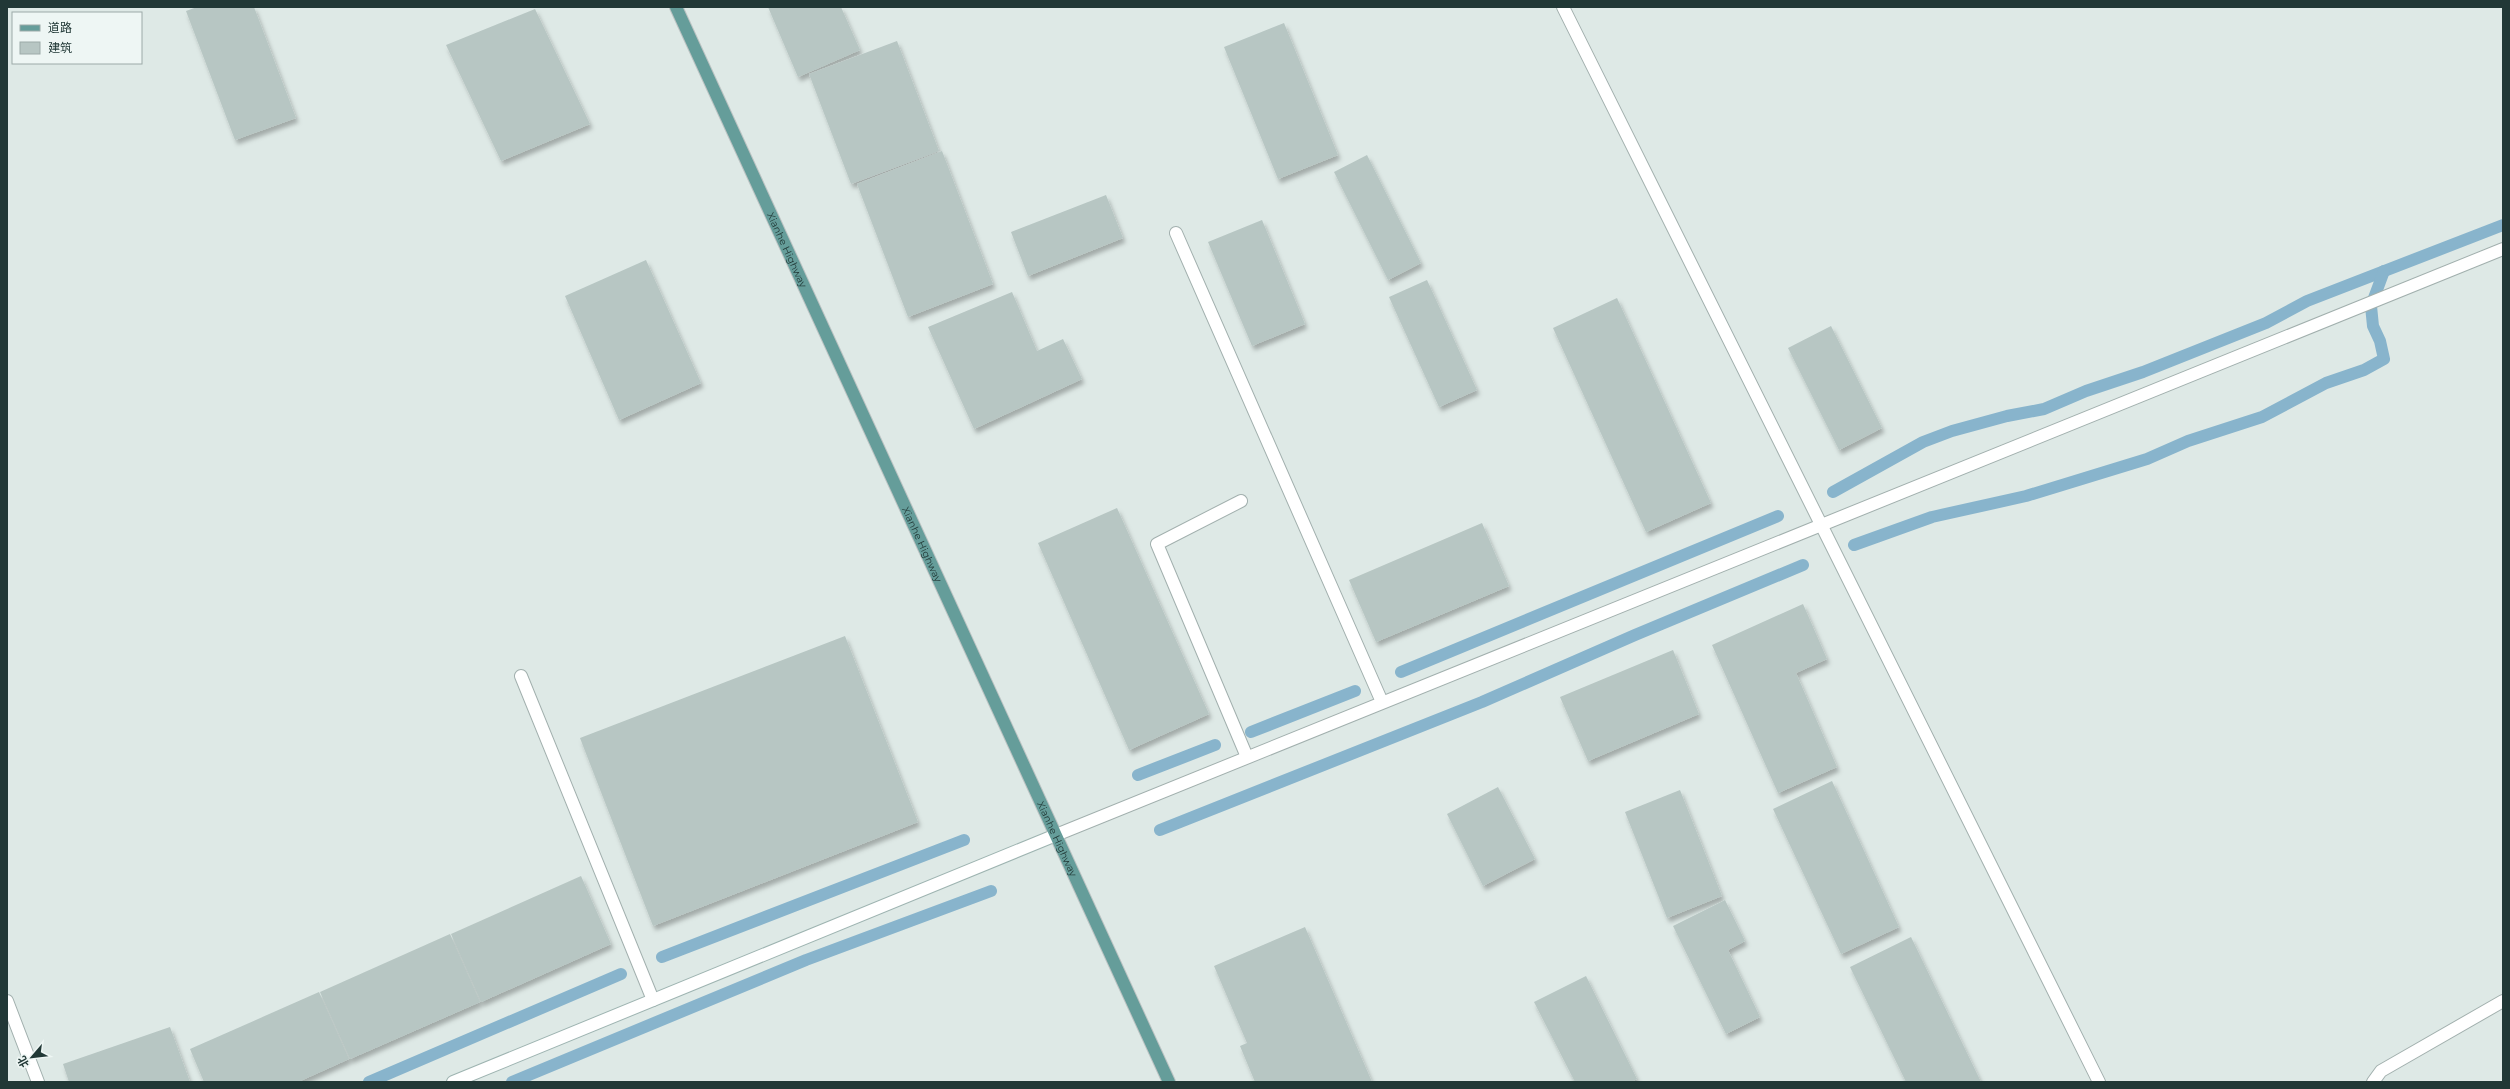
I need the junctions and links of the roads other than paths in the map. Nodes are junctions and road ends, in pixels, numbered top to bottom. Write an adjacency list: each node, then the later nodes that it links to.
1 (676, 7): 10 (main road, Xianhe Highway)
2 (1563, 7): 6 (street)
3 (1176, 233): 8 (street)
4 (2503, 249): 6 (street)
5 (1241, 501): 9 (street)
6 (1820, 524): 8 (street); 17 (street)
7 (521, 676): 11 (street)
8 (1382, 702): 9 (street)
9 (1247, 757): 10 (street)
10 (1056, 835): 11 (street); 16 (main road, Xianhe Highway)
11 (653, 1000): 15 (street)
12 (7, 1001): 14 (street)
13 (2503, 1001): 18 (street)
14 (38, 1082)
15 (453, 1082)
16 (1169, 1082)
17 (2099, 1082)
18 (2373, 1082)

